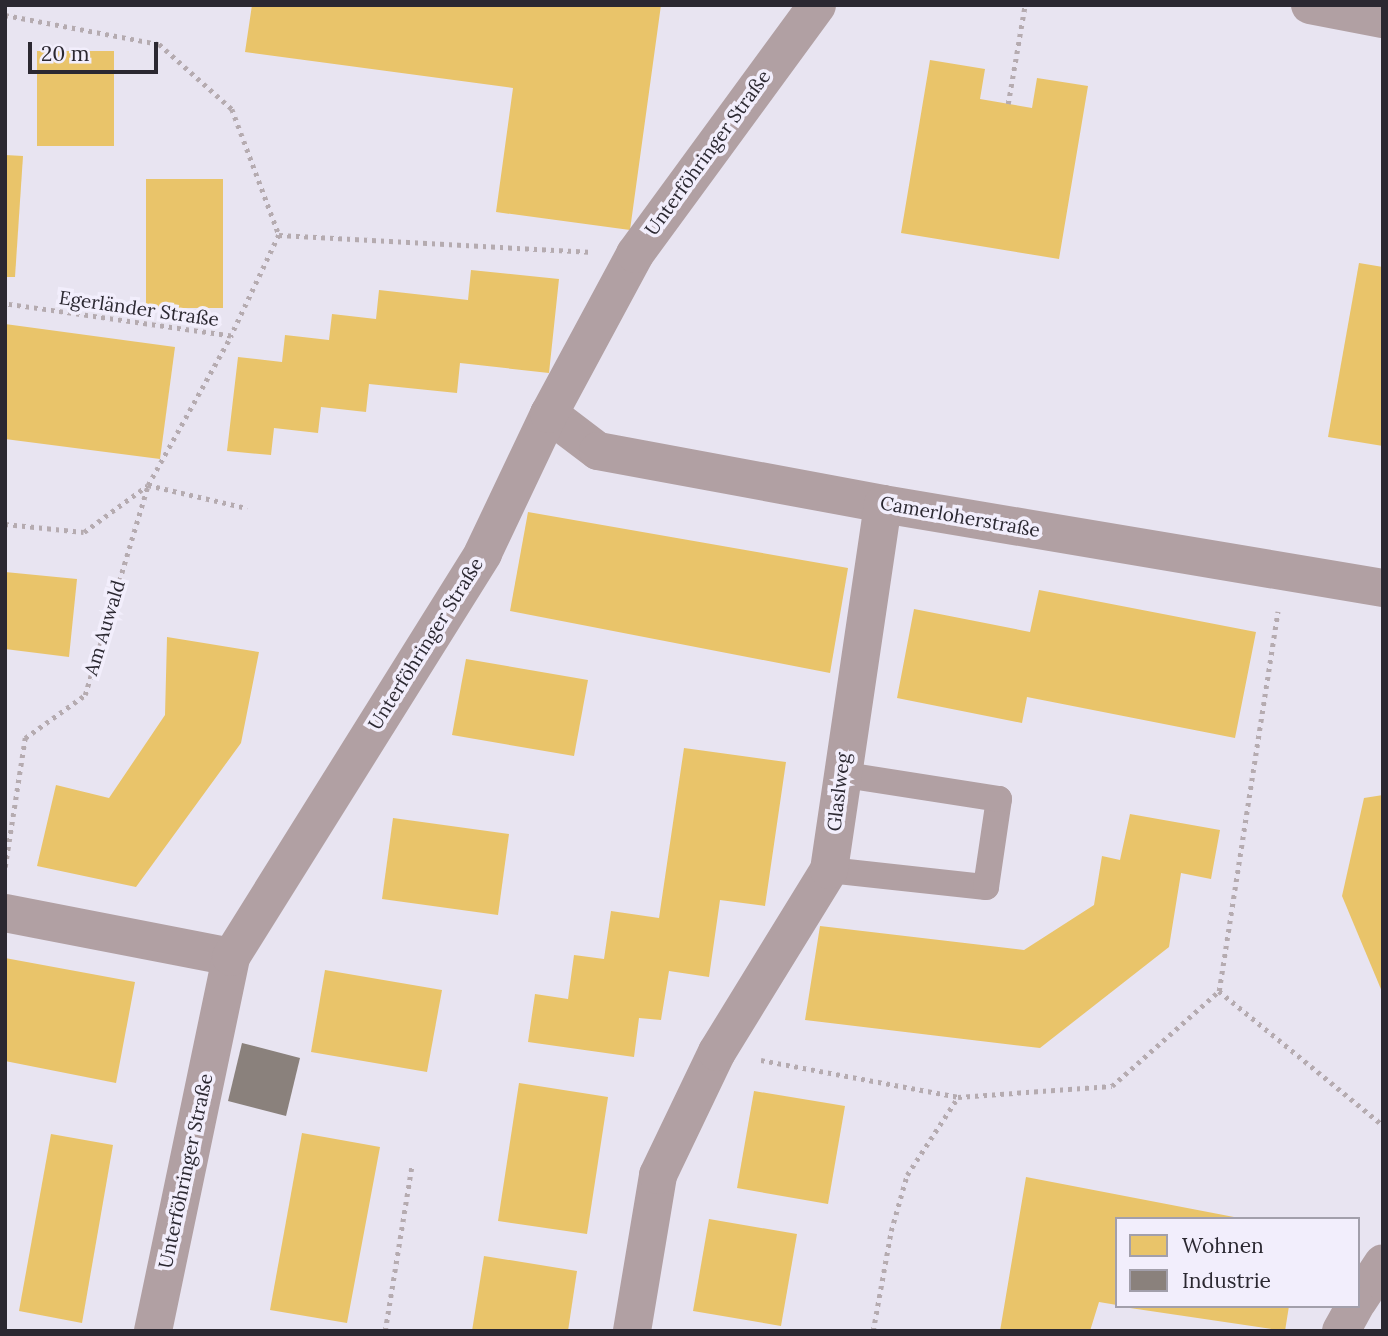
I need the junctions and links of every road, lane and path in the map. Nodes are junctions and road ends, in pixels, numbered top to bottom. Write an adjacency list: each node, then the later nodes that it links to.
1 (817, 5): 8 (street, Unterföhringer Straße)
2 (1024, 5): 6 (path)
3 (1310, 5): 5 (street)
4 (5, 15): 7 (path)
5 (1383, 19)
6 (1008, 104)
7 (279, 235): 8 (path); 10 (path, Egerländer Straße)
8 (635, 254): 11 (street, Unterföhringer Straße)
9 (5, 304): 10 (path, Egerländer Straße)
10 (231, 336): 12 (path)
11 (549, 414): 13 (street, Camerloherstraße); 22 (street, Unterföhringer Straße)
12 (148, 485): 14 (path); 15 (path); 19 (path, Am Auwald)
13 (883, 504): 16 (street, Camerloherstraße); 18 (street, Glaslweg)
14 (247, 508)
15 (5, 524)
16 (1284, 573): 17 (street, Camerloherstraße); 23 (path)
17 (1383, 588)
18 (840, 774): 20 (street, Glaslweg); 20 (lane)
19 (5, 867)
20 (829, 870): 24 (street, Glaslweg)
21 (5, 913): 22 (street)
22 (231, 957): 31 (street, Unterföhringer Straße)
23 (1219, 991): 25 (path); 26 (path)
24 (717, 1052): 25 (path); 33 (street, Glaslweg)
25 (958, 1097): 34 (path)
26 (1383, 1125)
27 (412, 1165): 32 (path)
28 (1383, 1263): 29 (street)
29 (1360, 1298)
30 (1354, 1308): 35 (street)
31 (153, 1331)
32 (385, 1331)
33 (632, 1331)
34 (873, 1331)
35 (1340, 1331)

